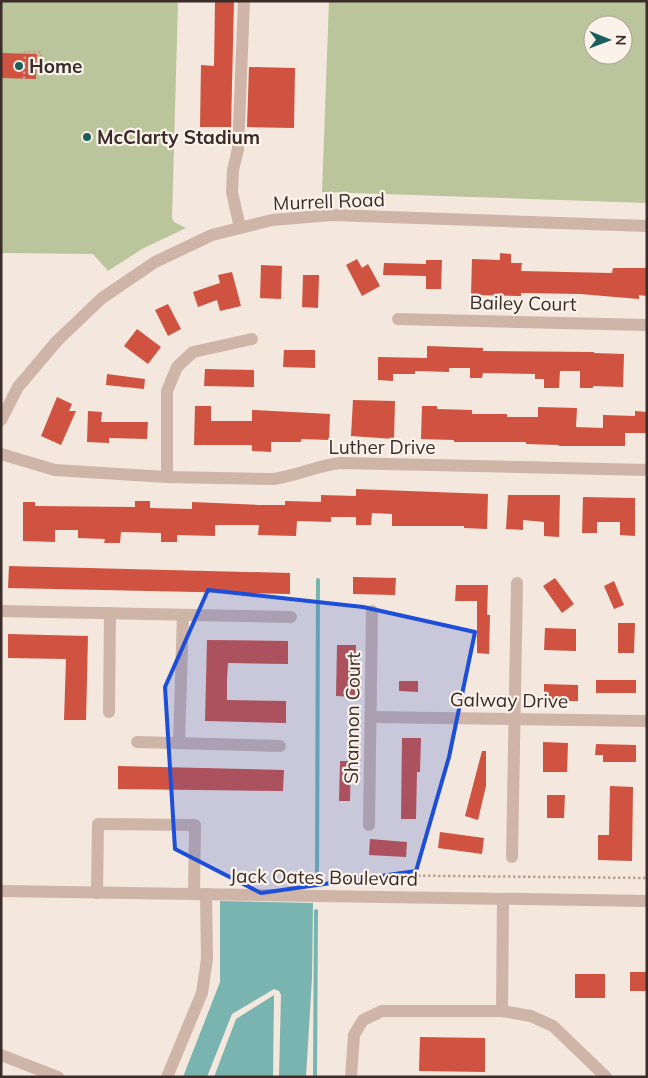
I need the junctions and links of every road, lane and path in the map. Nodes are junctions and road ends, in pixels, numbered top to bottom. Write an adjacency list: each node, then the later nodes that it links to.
1 (244, 1): 5 (street)
2 (65, 68): 3 (path)
3 (24, 79)
4 (647, 226): 5 (street, Murrell Road)
5 (240, 228): 9 (street, Murrell Road)
6 (398, 319): 7 (street, Bailey Court)
7 (647, 325)
8 (252, 339): 12 (street)
9 (1, 420)
10 (1, 454): 12 (street, Luther Drive)
11 (647, 470): 12 (street, Luther Drive)
12 (167, 477)
13 (517, 583): 21 (street)
14 (1, 611): 16 (street)
15 (372, 611): 20 (street, Shannon Court)
16 (110, 613): 17 (street); 19 (street)
17 (182, 615): 18 (street); 24 (street)
18 (291, 618)
19 (109, 712)
20 (372, 717): 21 (street, Galway Drive); 26 (street, Shannon Court)
21 (514, 718): 22 (street, Galway Drive); 27 (street)
22 (647, 721)
23 (137, 742): 24 (street)
24 (179, 743): 25 (street)
25 (280, 746)
26 (369, 825)
27 (512, 857)
28 (647, 878): 29 (path)
29 (330, 884)
30 (1, 891): 31 (street, Jack Oates Boulevard)
31 (97, 893): 32 (street, Jack Oates Boulevard); 32 (street)
32 (200, 894): 33 (street, Jack Oates Boulevard); 39 (street)
33 (503, 899): 34 (street, Jack Oates Boulevard); 35 (street)
34 (647, 901)
35 (502, 1011): 40 (street); 41 (street)
36 (1, 1055): 37 (street)
37 (29, 1071): 38 (street)
38 (58, 1077)
39 (167, 1077)
40 (351, 1077)
41 (606, 1077)

